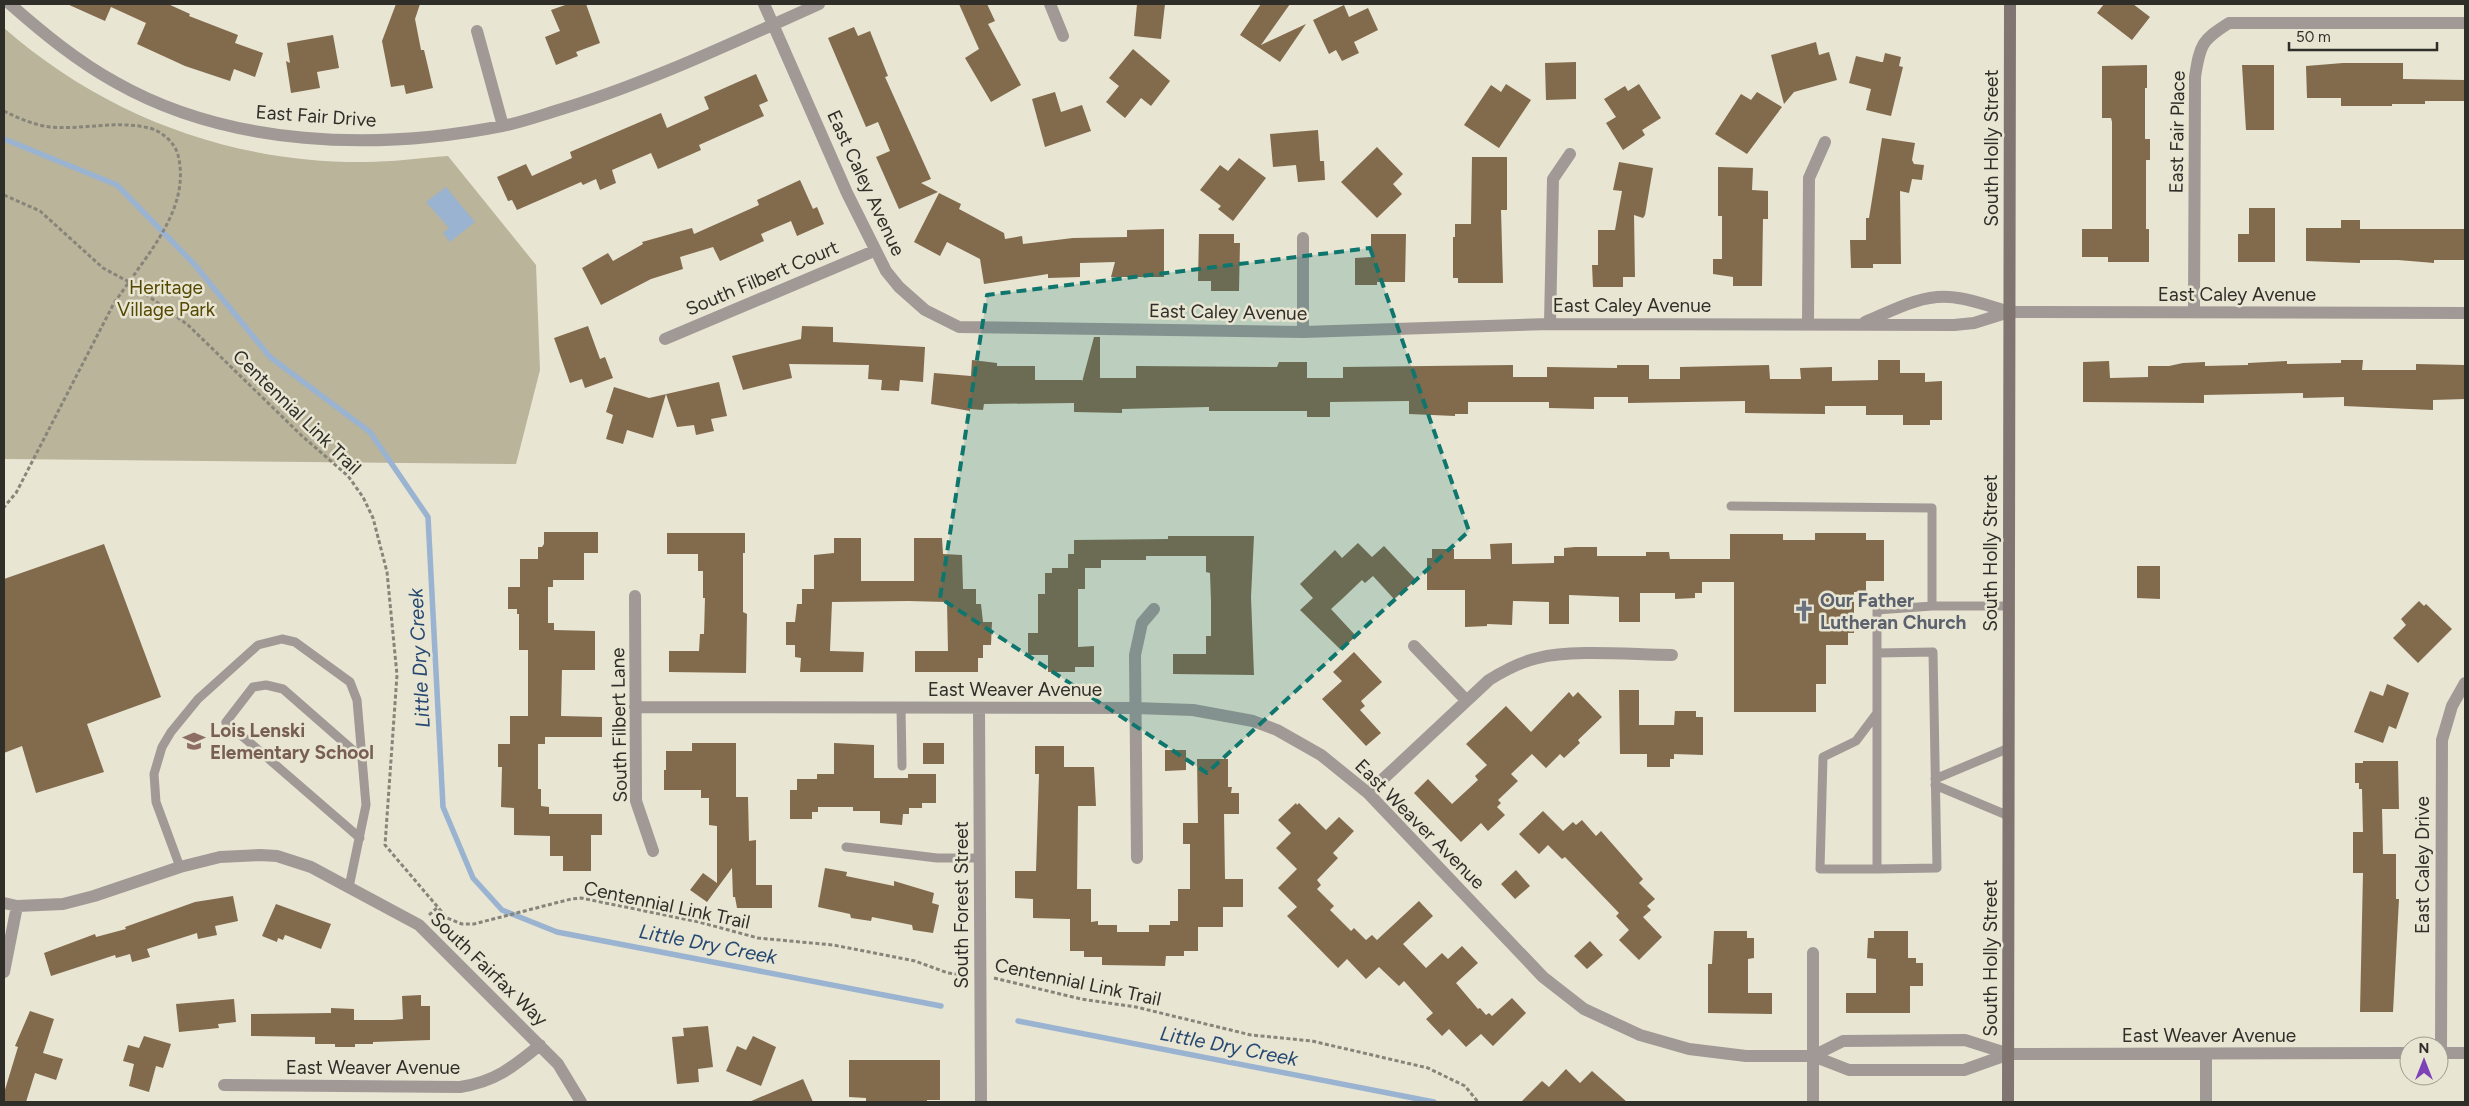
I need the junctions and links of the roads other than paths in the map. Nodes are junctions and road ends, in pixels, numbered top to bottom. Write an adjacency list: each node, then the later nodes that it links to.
1 (10, 4): 10 (street, East Fair Drive)
2 (764, 4): 7 (street)
3 (819, 4): 7 (street, East Fair Drive)
4 (1050, 4): 9 (street)
5 (2010, 4): 15 (main road, South Holly Street)
6 (2465, 23): 16 (street, East Fair Place)
7 (773, 24): 10 (street, East Fair Drive); 14 (street, East Caley Avenue)
8 (477, 31): 10 (street)
9 (1063, 36)
10 (503, 126)
11 (1825, 142): 19 (street)
12 (1570, 154): 18 (street)
13 (1303, 238): 21 (street)
14 (874, 251): 21 (street, East Caley Avenue); 22 (street, South Filbert Court)
15 (2009, 312): 16 (street, East Caley Avenue); 20 (street, East Caley Avenue); 20 (street, East Caley Avenue); 26 (main road, South Holly Street)
16 (2194, 312): 17 (street, East Caley Avenue)
17 (2465, 313)
18 (1550, 324): 19 (street, East Caley Avenue); 21 (street, East Caley Avenue)
19 (1808, 324): 20 (street, East Caley Avenue)
20 (1861, 324)
21 (1303, 332)
22 (664, 339)
23 (1732, 506): 25 (lane)
24 (635, 596): 33 (street, South Filbert Lane)
25 (1932, 606): 26 (lane); 29 (lane)
26 (2009, 606): 38 (main road, South Holly Street)
27 (1154, 609): 36 (street)
28 (1414, 646): 32 (street)
29 (1877, 653): 37 (lane); 41 (lane)
30 (1672, 655): 32 (street)
31 (2465, 683): 56 (street, East Caley Drive)
32 (1466, 700): 42 (street)
33 (635, 707): 34 (street, East Weaver Avenue); 46 (street, South Filbert Lane)
34 (901, 707): 35 (street, East Weaver Avenue); 40 (lane)
35 (979, 708): 36 (street, East Weaver Avenue); 47 (street, South Forest Street)
36 (1135, 708): 42 (street, East Weaver Avenue); 48 (street)
37 (1877, 713): 50 (lane); 50 (lane)
38 (2009, 748): 41 (lane); 43 (main road, South Holly Street)
39 (363, 759): 44 (lane); 44 (lane); 49 (lane)
40 (902, 766)
41 (1936, 782): 43 (lane); 50 (lane)
42 (1368, 793): 63 (street, East Weaver Avenue)
43 (2009, 816): 61 (main road, South Holly Street)
44 (360, 838): 51 (lane)
45 (846, 847): 47 (lane)
46 (653, 851)
47 (979, 858): 66 (street, South Forest Street)
48 (1137, 858)
49 (180, 867): 51 (street, South Fairfax Way); 53 (street, South Fairfax Way)
50 (1877, 869)
51 (349, 887): 57 (street, South Fairfax Way)
52 (4, 903): 53 (street, South Fairfax Way)
53 (17, 906): 55 (street)
54 (1813, 953): 63 (street)
55 (4, 972)
56 (2440, 1036)
57 (540, 1045): 64 (street, East Weaver Avenue); 65 (street, South Fairfax Way)
58 (2399, 1053): 62 (street, East Weaver Avenue)
59 (2449, 1053): 60 (street)
60 (2465, 1053)
61 (2008, 1054): 62 (street, East Weaver Avenue); 63 (street, East Weaver Avenue); 63 (street, East Weaver Avenue); 68 (main road, South Holly Street)
62 (2206, 1054): 69 (street)
63 (1813, 1056): 67 (street)
64 (224, 1085)
65 (582, 1102)
66 (981, 1102)
67 (1813, 1102)
68 (2008, 1102)
69 (2206, 1102)

